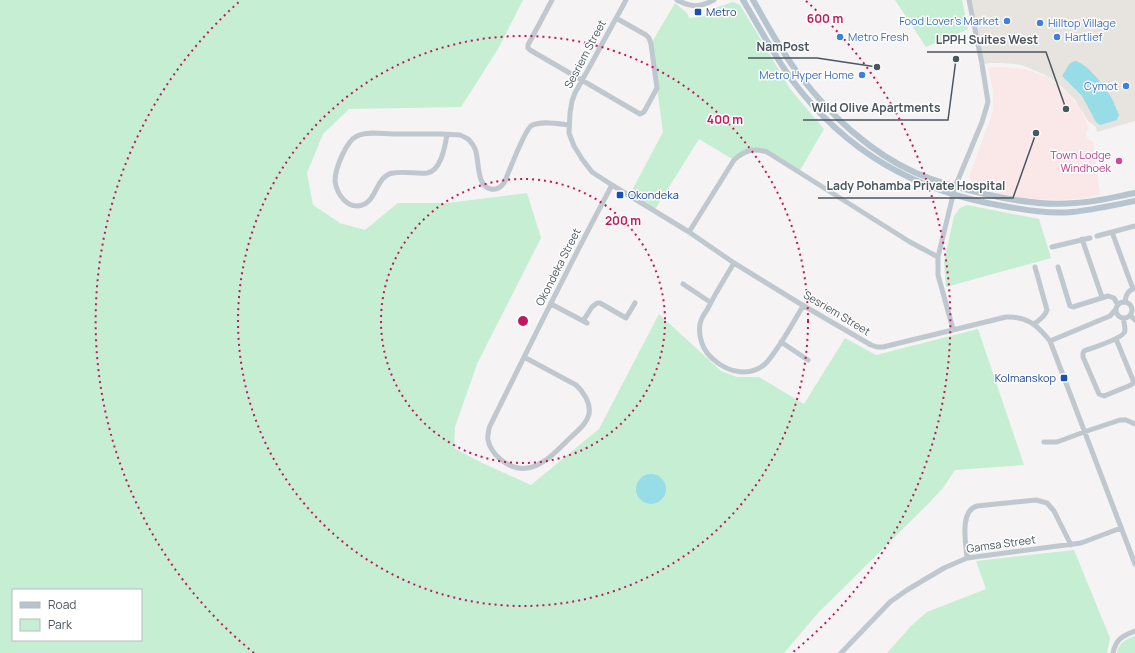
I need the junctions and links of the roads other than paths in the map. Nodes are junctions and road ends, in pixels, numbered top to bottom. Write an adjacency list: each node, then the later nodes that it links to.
1 (552, 0): 9 (street)
2 (626, 0): 8 (street, Sesriem Street)
3 (678, 0): 4 (street)
4 (714, 0)
5 (744, 0): 15 (main road)
6 (753, 0): 13 (main road)
7 (969, 0): 13 (street)
8 (616, 18): 9 (street, Sesriem Street); 9 (street)
9 (582, 81): 10 (street, Sesriem Street)
10 (569, 125): 11 (street); 12 (street, Sesriem Street)
11 (447, 135): 11 (street)
12 (612, 185): 18 (street, Sesriem Street); 34 (street, Okondeka Street)
13 (955, 188): 14 (main road); 15 (street)
14 (1135, 192)
15 (952, 195): 16 (main road); 24 (street)
16 (1135, 201)
17 (1135, 226): 19 (street)
18 (689, 232): 24 (street); 25 (street, Sesriem Street)
19 (1112, 232): 20 (street); 29 (street)
20 (1097, 236)
21 (1090, 238): 22 (street)
22 (1082, 239): 23 (street); 30 (street)
23 (1052, 247)
24 (938, 257): 42 (street)
25 (734, 263): 31 (street); 35 (street, Sesriem Street)
26 (1035, 267): 41 (street)
27 (1058, 267): 30 (street)
28 (684, 284): 31 (street)
29 (1134, 288): 32 (street)
30 (1102, 298): 36 (street)
31 (710, 302): 45 (street)
32 (1125, 302): 36 (street); 37 (street)
33 (636, 303): 34 (street)
34 (551, 304): 46 (street, Okondeka Street)
35 (803, 306): 42 (street, Sesriem Street); 45 (street)
36 (1117, 307): 38 (street); 39 (street)
37 (1130, 315): 39 (street); 40 (street)
38 (1110, 316): 39 (street); 44 (street)
39 (1122, 318): 43 (street)
40 (1135, 320)
41 (1034, 324): 42 (street, Sesriem Street); 44 (street, Sesriem Street)
42 (953, 329)
43 (1116, 339): 43 (street)
44 (1050, 341): 49 (street, Sesriem Street)
45 (781, 342): 47 (street)
46 (524, 357): 46 (street, Okondeka Street)
47 (808, 360)
48 (1135, 424): 49 (street)
49 (1084, 432): 50 (street); 51 (street, Sesriem Street)
50 (1044, 442)
51 (1121, 528): 52 (street, Gamsa Street); 54 (street, Sesriem Street)
52 (1071, 545): 53 (street, Gamsa Street); 53 (street)
53 (967, 558): 56 (street, Gamsa Street)
54 (1135, 564)
55 (1135, 631): 57 (street)
56 (841, 653)
57 (1113, 653)

